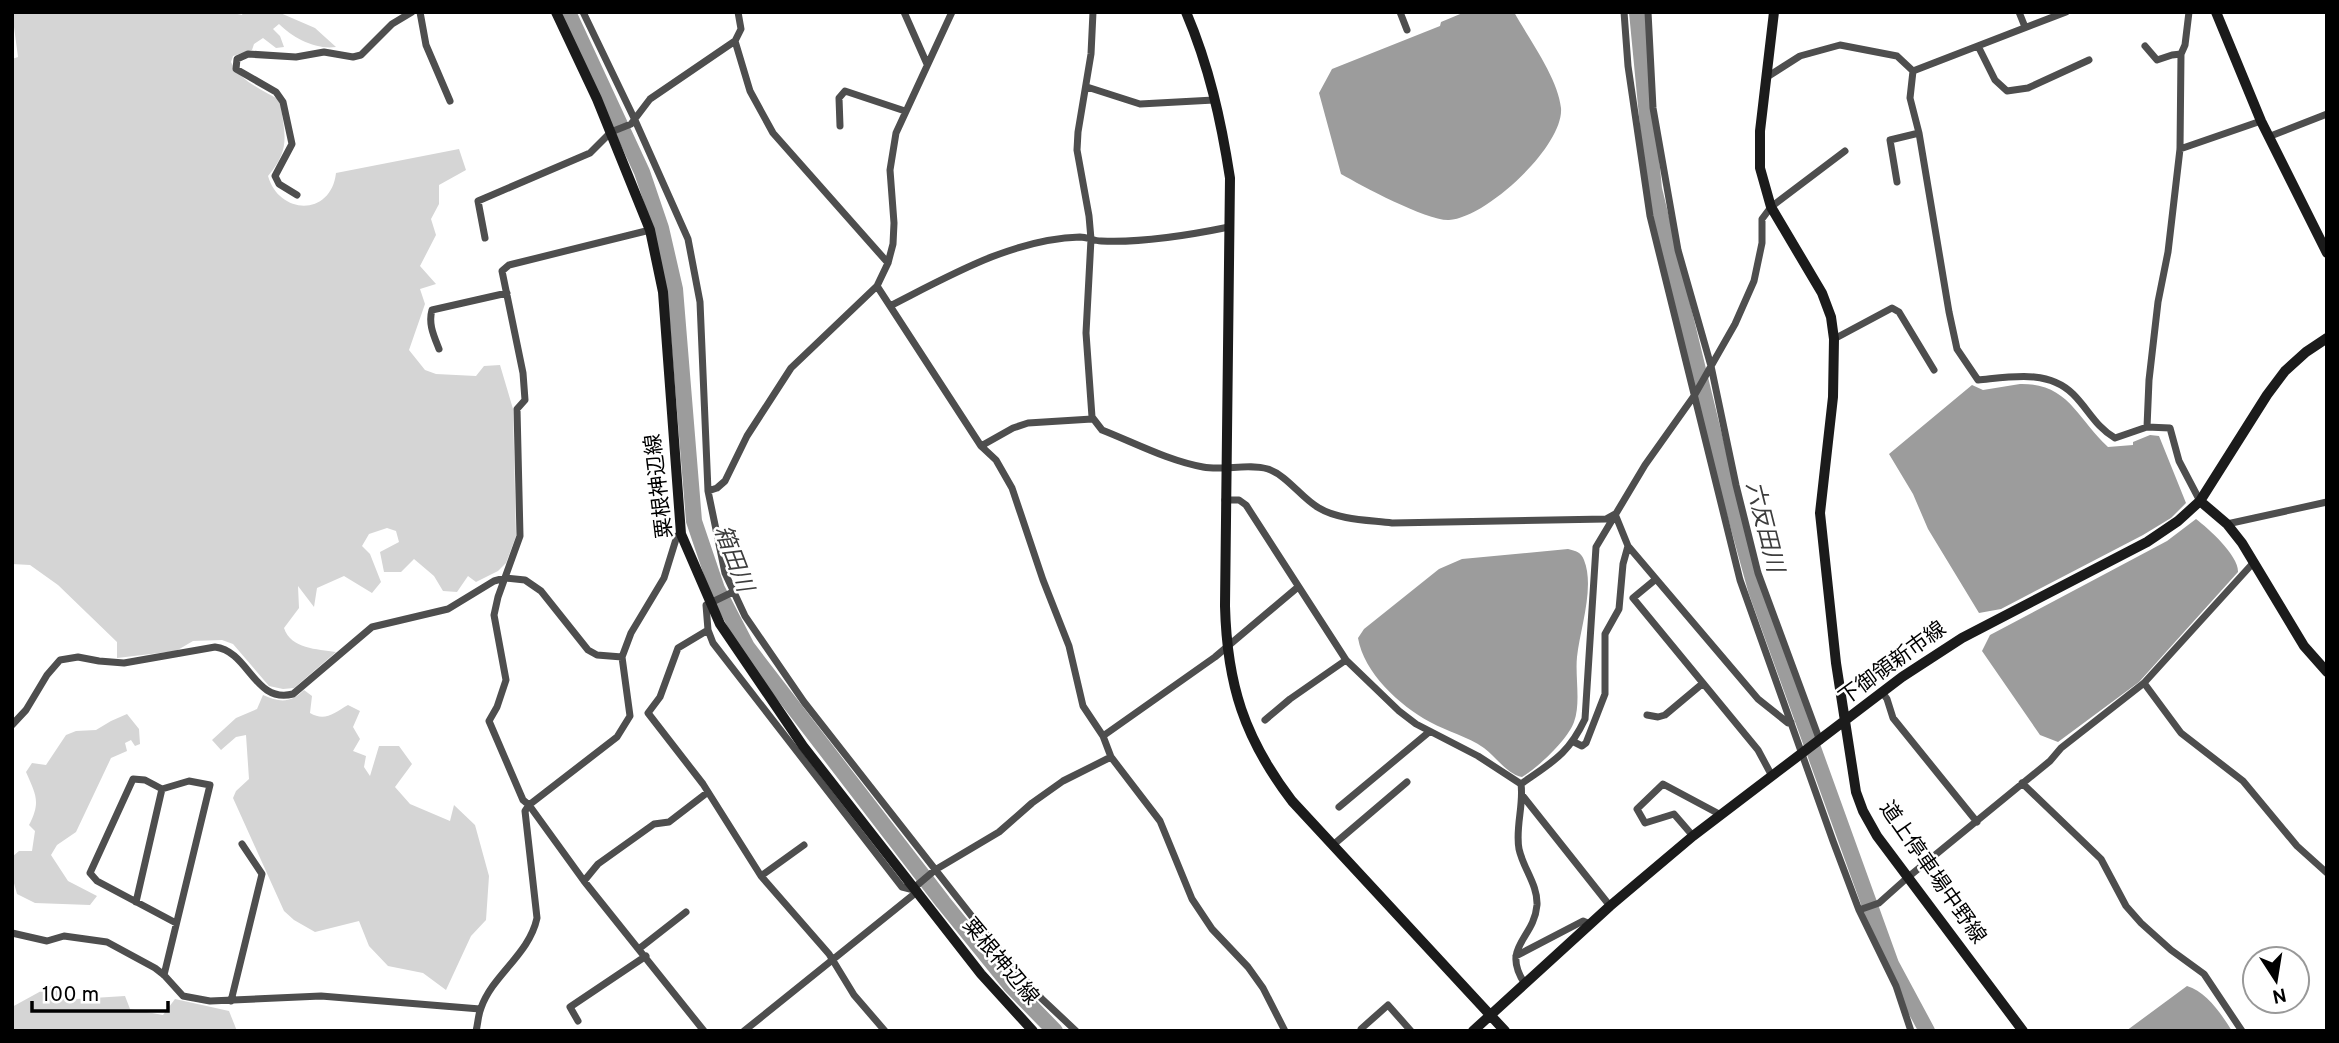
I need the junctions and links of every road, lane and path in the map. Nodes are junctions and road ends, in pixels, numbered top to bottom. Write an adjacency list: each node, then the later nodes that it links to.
1 (412, 12): 43 (street)
2 (432, 12): 18 (street)
3 (556, 12): 37 (main road, 粟根神辺線)
4 (583, 12): 34 (street)
5 (738, 12): 21 (street)
6 (904, 12): 26 (street)
7 (953, 12): 26 (street)
8 (1093, 12): 29 (street)
9 (1186, 12): 30 (main road)
10 (1400, 12): 20 (street)
11 (1624, 12): 59 (street)
12 (1648, 12): 57 (street)
13 (1774, 12): 28 (main road, 道上停車場中野線)
14 (2020, 12): 19 (street)
15 (2066, 12): 19 (street)
16 (2189, 12): 24 (street)
17 (2216, 12): 35 (main road)
18 (421, 14): 31 (street)
19 (2025, 27): 22 (street)
20 (1407, 30)
21 (735, 41): 34 (street); 50 (street)
22 (1978, 46): 25 (street); 27 (street)
23 (2145, 46): 24 (street)
24 (2181, 54): 40 (street)
25 (2089, 60)
26 (927, 64): 32 (street)
27 (1913, 71): 28 (street); 38 (street)
28 (1767, 77): 44 (main road, 道上停車場中野線)
29 (1087, 87): 30 (street); 48 (street)
30 (1214, 100): 45 (main road)
31 (450, 101)
32 (905, 111): 36 (street); 50 (street)
33 (2327, 114): 39 (street)
34 (633, 121): 37 (street); 64 (street)
35 (2261, 121): 39 (main road); 40 (street)
36 (840, 126)
37 (613, 132): 46 (main road, 粟根神辺線); 47 (street)
38 (1919, 133): 42 (street); 61 (street)
39 (2268, 137): 49 (main road)
40 (2180, 149): 61 (street)
41 (1845, 151): 44 (street)
42 (1897, 182)
43 (297, 195)
44 (1771, 207): 55 (main road, 道上停車場中野線); 57 (street)
45 (1229, 227): 48 (street); 63 (main road)
46 (650, 230): 52 (street); 70 (main road, 粟根神辺線)
47 (485, 238)
48 (1091, 239): 53 (street); 60 (street)
49 (2327, 253)
50 (888, 263): 51 (street)
51 (877, 286): 53 (street); 64 (street)
52 (507, 293): 56 (street); 73 (street)
53 (890, 306): 62 (street)
54 (2327, 338): 66 (main road, 下御領新市線)
55 (1834, 339): 58 (street); 91 (main road, 道上停車場中野線)
56 (439, 349)
57 (1709, 368): 59 (street); 96 (street)
58 (1934, 370)
59 (1695, 393): 68 (street); 90 (street)
60 (1092, 419): 62 (street); 63 (street)
61 (2147, 427): 66 (street)
62 (981, 446): 94 (street)
63 (1227, 467): 65 (main road); 68 (street)
64 (708, 491): 76 (street)
65 (1225, 500): 75 (street); 79 (main road)
66 (2200, 501): 69 (main road); 85 (main road, 下御領新市線)
67 (2327, 502): 69 (street)
68 (1615, 514): 71 (street); 95 (street)
69 (2227, 524): 72 (main road)
70 (681, 534): 77 (main road, 粟根神辺線); 80 (street)
71 (1628, 546): 74 (street); 95 (street)
72 (2254, 562): 82 (main road); 83 (street)
73 (505, 578): 80 (street); 92 (street); 106 (street)
74 (1656, 579): 84 (street); 90 (street)
75 (1298, 587): 79 (street); 81 (street)
76 (733, 592): 77 (street); 114 (street)
77 (710, 603): 78 (street); 119 (main road, 粟根神辺線)
78 (708, 630): 86 (street); 119 (street)
79 (1226, 648): 94 (street); 113 (main road)
80 (622, 657): 87 (street)
81 (1346, 660): 89 (street); 93 (street)
82 (2327, 672)
83 (2144, 683): 101 (street); 115 (street)
84 (1702, 684): 88 (street); 99 (street)
85 (1882, 692): 91 (main road, 下御領新市線); 109 (street)
86 (647, 713): 87 (street); 104 (street)
87 (632, 715): 106 (street)
88 (1647, 715)
89 (1265, 720)
90 (1791, 722): 97 (street)
91 (1845, 722): 96 (main road, 下御領新市線); 117 (main road, 道上停車場中野線)
92 (12, 725)
93 (1429, 732): 102 (street); 107 (street)
94 (1103, 736): 98 (street)
95 (1574, 742): 102 (street)
96 (1819, 742): 97 (main road, 下御領新市線)
97 (1803, 753): 99 (main road, 下御領新市線); 122 (street)
98 (1111, 757): 114 (street); 143 (street)
99 (1772, 776): 108 (main road, 下御領新市線)
100 (1407, 782): 113 (street)
101 (2022, 783): 109 (street); 150 (street)
102 (1521, 784): 105 (street)
103 (162, 789): 120 (street); 120 (street); 124 (street)
104 (708, 792): 116 (street); 118 (street)
105 (1522, 795): 121 (street); 129 (street)
106 (529, 805): 118 (street); 134 (street)
107 (1339, 807)
108 (1721, 816): 110 (main road, 下御領新市線); 110 (street)
109 (1977, 822): 117 (street)
110 (1693, 836): 121 (main road, 下御領新市線)
111 (242, 844): 133 (street)
112 (804, 845): 116 (street)
113 (1333, 845): 135 (main road)
114 (935, 870): 119 (street); 142 (street)
115 (2327, 873)
116 (761, 876): 130 (street)
117 (1907, 878): 122 (street); 149 (main road, 道上停車場中野線)
118 (584, 881): 127 (street)
119 (917, 889): 130 (street); 141 (main road, 粟根神辺線)
120 (136, 902): 124 (street)
121 (1610, 906): 125 (main road, 下御領新市線)
122 (1859, 910): 148 (street)
123 (686, 912): 127 (street)
124 (177, 923): 131 (street)
125 (1590, 924): 129 (street); 132 (main road, 下御領新市線)
126 (12, 933): 131 (street)
127 (640, 948): 128 (street)
128 (646, 956): 136 (street); 138 (street)
129 (1516, 956): 132 (street)
130 (832, 961): 139 (street); 140 (street)
131 (164, 975): 133 (street)
132 (1525, 984): 135 (main road, 下御領新市線)
133 (231, 1001): 134 (street)
134 (480, 1009): 137 (street)
135 (1491, 1014): 146 (main road, 下御領新市線); 147 (main road)
136 (579, 1021)
137 (477, 1031)
138 (704, 1031)
139 (744, 1031)
140 (885, 1031)
141 (1033, 1031)
142 (1076, 1031)
143 (1285, 1031)
144 (1362, 1031): 145 (street)
145 (1411, 1031)
146 (1473, 1031)
147 (1505, 1031)
148 (1911, 1031)
149 (2023, 1031)
150 (2242, 1031)

